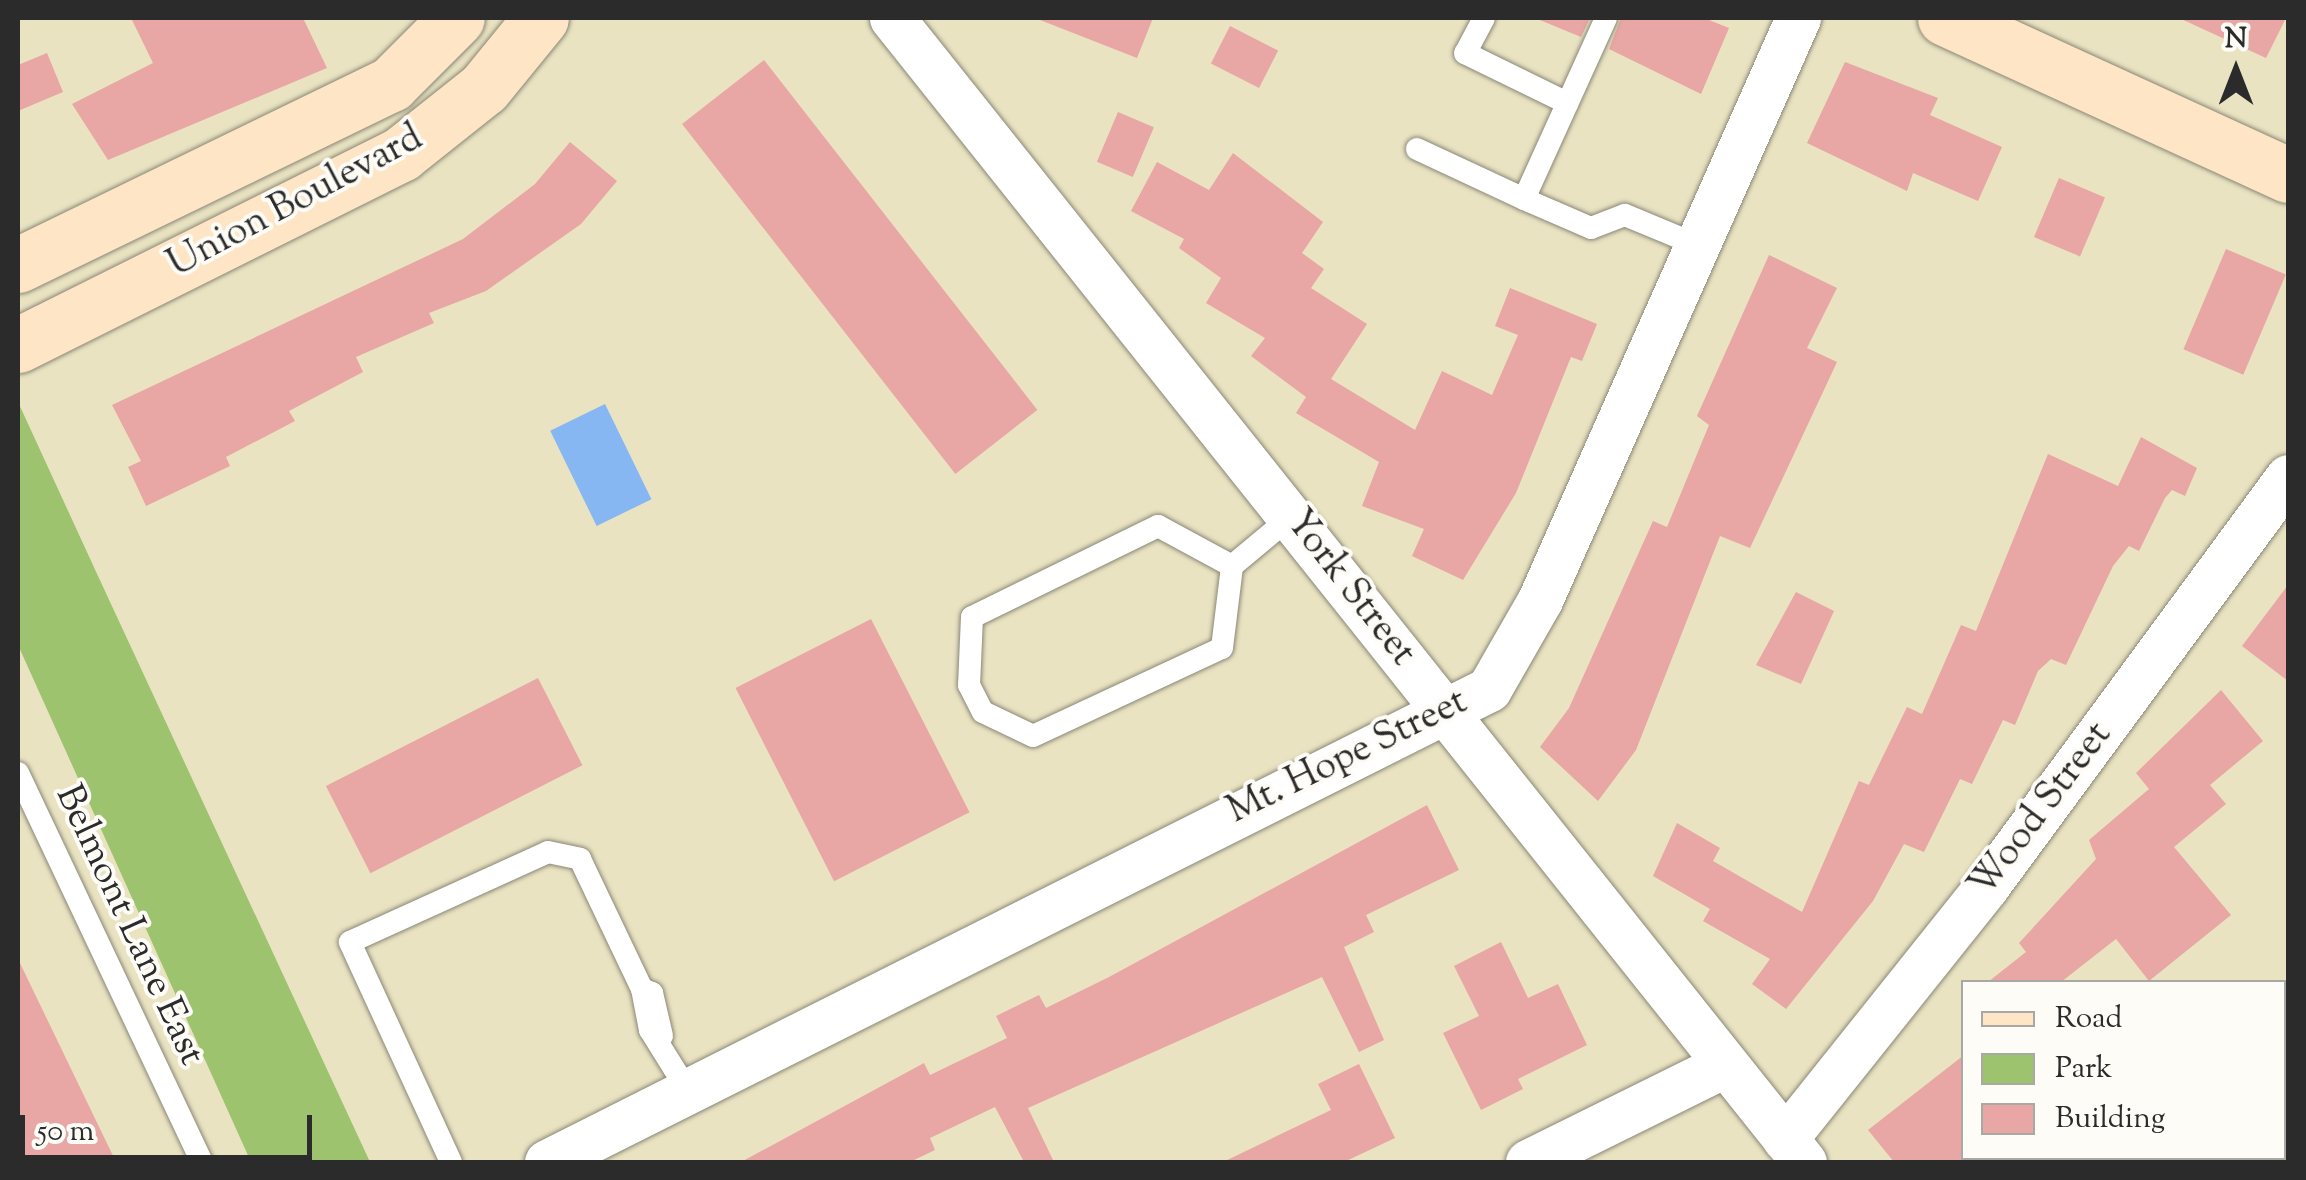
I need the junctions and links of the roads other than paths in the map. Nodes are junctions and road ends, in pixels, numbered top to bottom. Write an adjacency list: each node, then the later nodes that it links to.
1 (457, 18): 13 (street, Union Boulevard)
2 (892, 18): 16 (street, York Street)
3 (1484, 18): 8 (lane)
4 (1606, 18): 8 (lane)
5 (1798, 18): 12 (street, Mt. Hope Street)
6 (1945, 18): 10 (street)
7 (537, 19): 14 (street, Union Boulevard)
8 (1567, 103): 11 (lane)
9 (1417, 149): 11 (lane)
10 (2288, 175)
11 (1524, 199): 12 (lane)
12 (1697, 245): 18 (street, Mt. Hope Street)
13 (18, 265)
14 (18, 344)
15 (2288, 477): 22 (street, Wood Street)
16 (1292, 516): 17 (lane); 18 (street, York Street)
17 (1232, 566): 17 (lane)
18 (1442, 709): 20 (street, York Street); 21 (street, Mt. Hope Street)
19 (18, 773): 23 (lane, Belmont Lane East)
20 (1724, 1065): 22 (street, York Street); 26 (street)
21 (688, 1091): 24 (lane); 25 (street, Mt. Hope Street)
22 (1795, 1151)
23 (202, 1162)
24 (451, 1162)
25 (547, 1162)
26 (1528, 1162)

